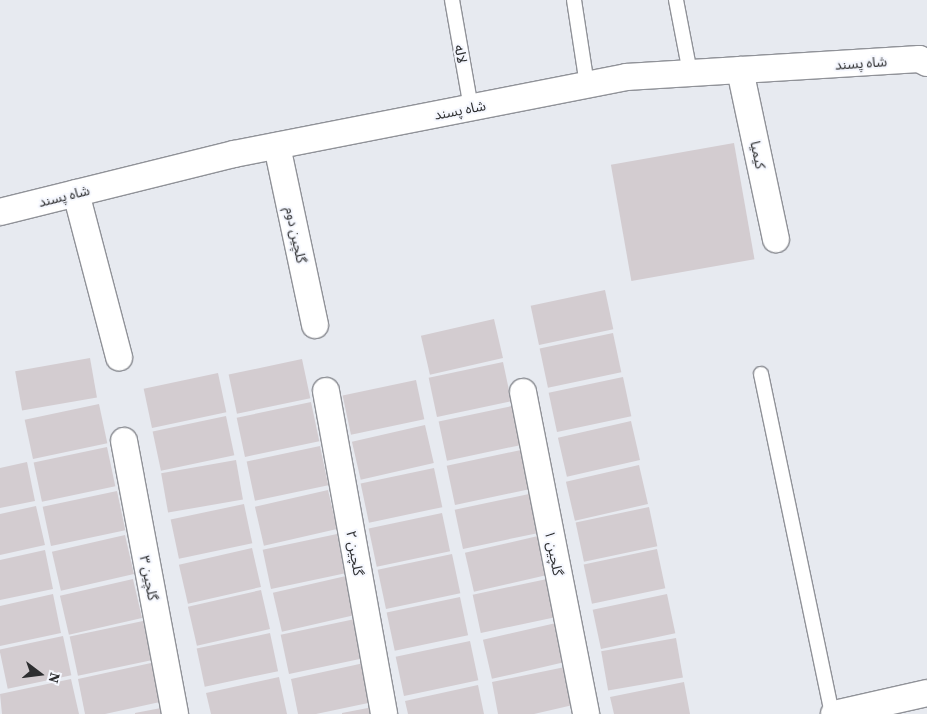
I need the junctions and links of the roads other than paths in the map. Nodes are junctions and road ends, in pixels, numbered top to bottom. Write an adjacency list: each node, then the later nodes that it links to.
1 (452, 0): 8 (lane, لاله)
2 (574, 0): 7 (lane)
3 (676, 0): 6 (lane)
4 (927, 63): 5 (street, شاه پسند)
5 (740, 70): 6 (street, شاه پسند); 12 (street, کیمیا)
6 (690, 74): 7 (street, شاه پسند)
7 (587, 85): 8 (street, شاه پسند)
8 (471, 108): 9 (street, شاه پسند)
9 (277, 146): 10 (street, شاه پسند); 13 (street, گلچین دوم)
10 (76, 193): 11 (street, شاه پسند); 14 (street)
11 (0, 212)
12 (776, 239)
13 (315, 325)
14 (118, 357)
15 (761, 374): 23 (lane)
16 (326, 391): 21 (street, گلچین ۲)
17 (523, 392): 22 (street, گلچین ۱)
18 (124, 441): 20 (street, گلچین ۳)
19 (927, 693): 23 (street)
20 (175, 714)
21 (384, 714)
22 (586, 714)
23 (833, 714)

